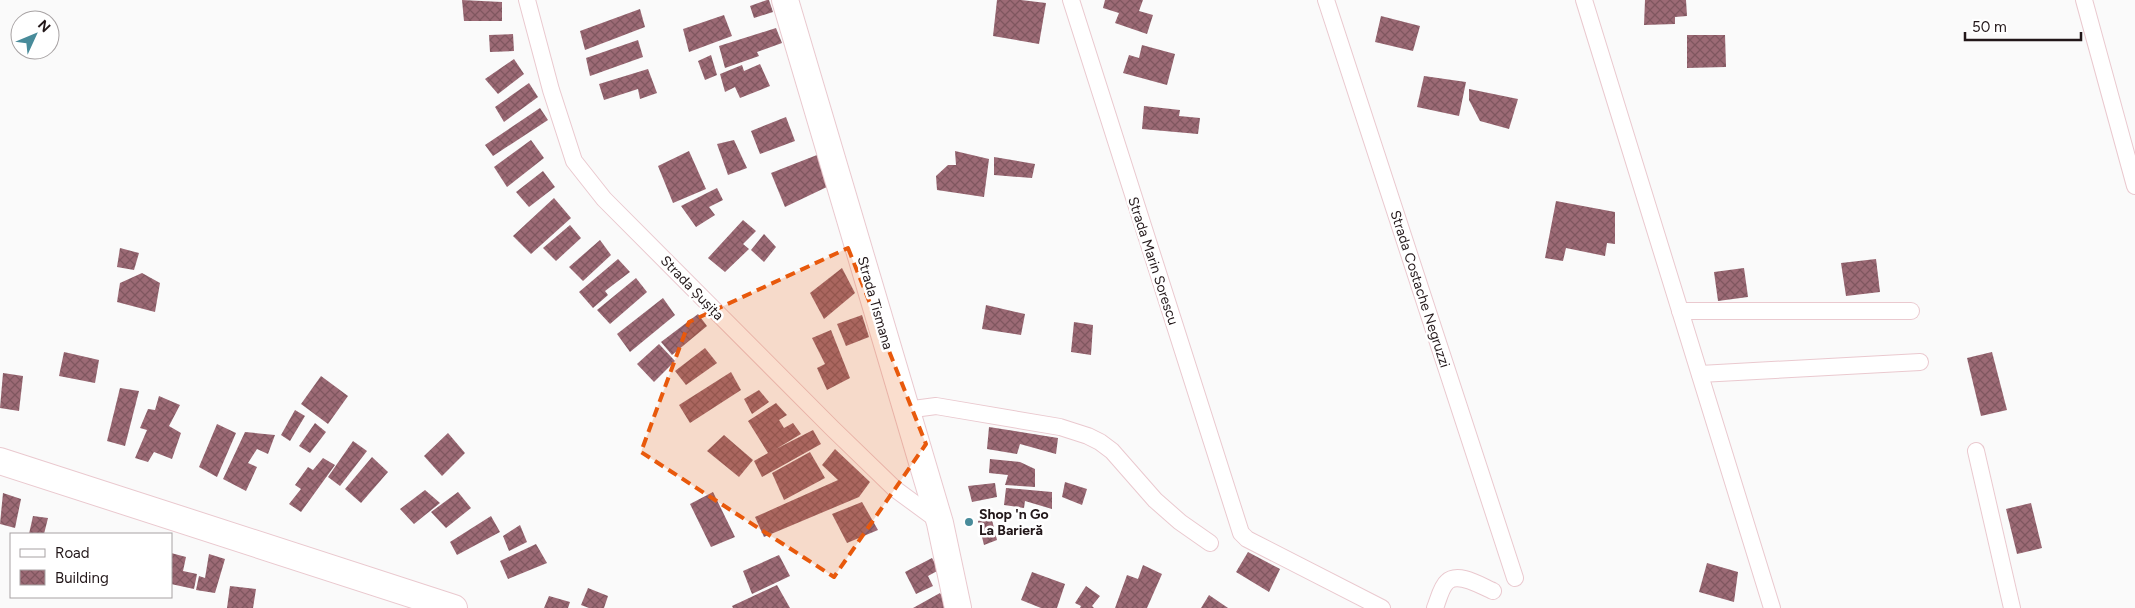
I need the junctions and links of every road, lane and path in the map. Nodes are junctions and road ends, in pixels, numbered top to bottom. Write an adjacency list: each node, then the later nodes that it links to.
1 (527, 0): 15 (street, Strada Șușița)
2 (785, 0): 12 (main road, Strada Tismana)
3 (1071, 0): 21 (street, Strada Marin Sorescu)
4 (1326, 0): 17 (street, Strada Costache Negruzzi)
5 (1584, 0): 8 (street)
6 (2084, 0): 7 (street)
7 (2135, 186)
8 (1680, 311): 9 (street); 11 (street)
9 (1911, 311)
10 (1920, 362): 11 (street)
11 (1700, 374): 23 (street)
12 (906, 410): 15 (main road, Strada Tismana); 16 (street)
13 (1976, 451): 24 (street)
14 (0, 461): 19 (main road)
15 (940, 522): 20 (main road, Strada Tismana)
16 (1210, 543)
17 (1515, 578)
18 (1493, 591): 22 (street)
19 (454, 608)
20 (958, 608)
21 (1382, 608)
22 (1435, 608)
23 (1772, 608)
24 (2012, 608)

